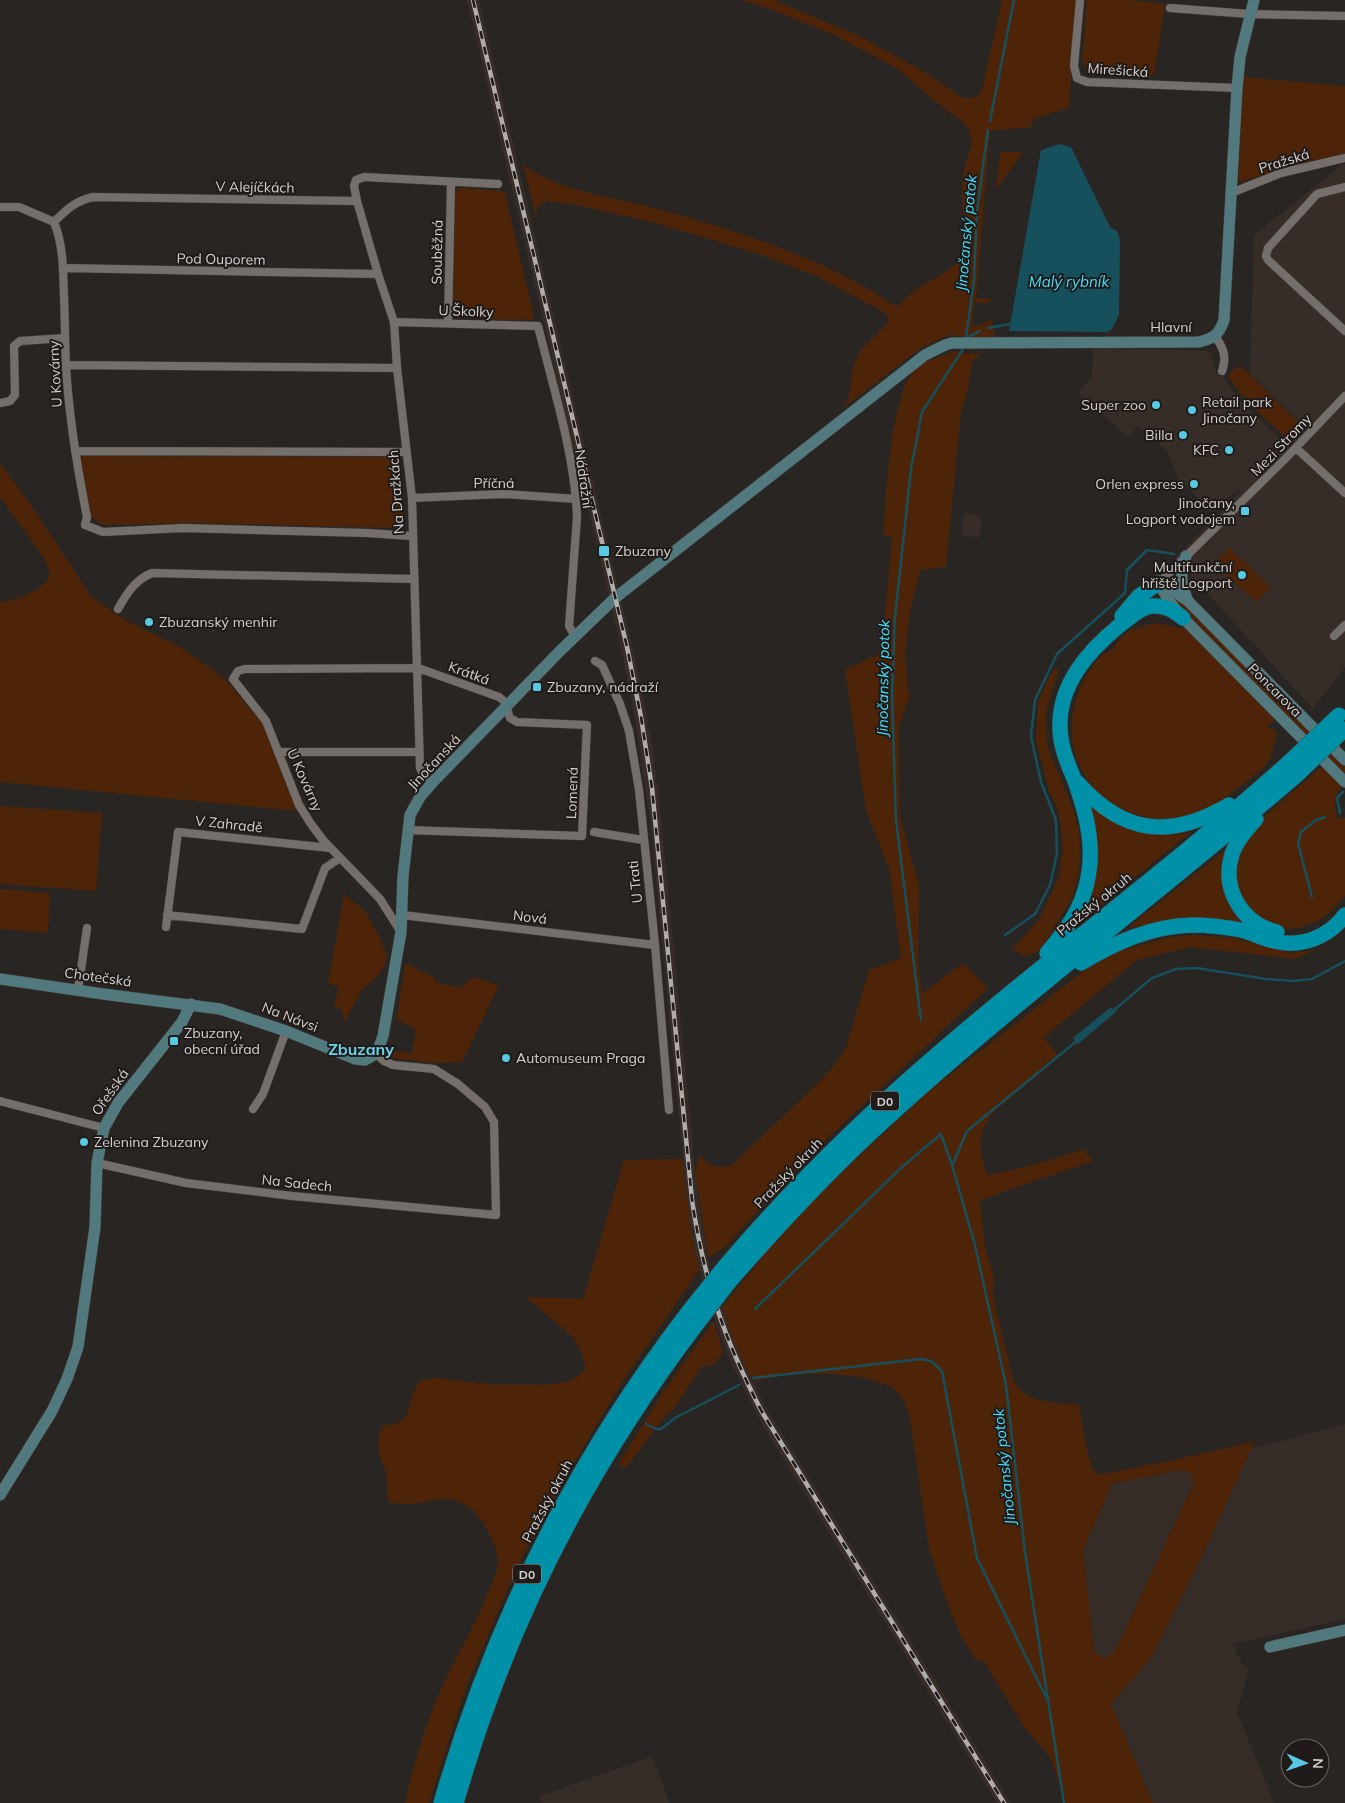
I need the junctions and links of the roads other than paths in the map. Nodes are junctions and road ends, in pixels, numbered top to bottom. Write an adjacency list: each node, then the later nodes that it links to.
1 (1080, 0): 6 (street, Mirešická)
2 (1254, 0): 4 (street)
3 (1170, 8): 4 (street)
4 (1249, 14): 5 (street); 6 (street)
5 (1345, 16)
6 (1237, 88): 11 (street)
7 (1345, 158): 11 (street, Pražská)
8 (451, 182): 9 (street); 12 (street); 18 (street, Souběžná)
9 (498, 184)
10 (1345, 187): 20 (street)
11 (1230, 193): 21 (street)
12 (357, 201): 14 (street, V Alejíčkách); 16 (street, Na Dražkách)
13 (0, 207): 14 (street)
14 (54, 222): 15 (street, U Kovárny)
15 (64, 268): 16 (street, Pod Ouporem); 22 (street, U Kovárny)
16 (378, 274): 17 (street, Na Dražkách)
17 (394, 322): 18 (street, U Školky); 24 (street, Na Dražkách)
18 (448, 323): 19 (street, U Školky)
19 (538, 326): 33 (street, Nádražní)
20 (1345, 331)
21 (1215, 337): 25 (street); 37 (street, Hlavní)
22 (65, 338): 23 (street, U Kovárny); 27 (street)
23 (66, 365): 24 (street); 29 (street, U Kovárny)
24 (397, 368): 30 (street, Na Dražkách)
25 (1222, 371)
26 (1345, 396): 28 (street, Mezi Stromy)
27 (0, 403)
28 (1296, 448): 31 (street); 35 (street, Mezi Stromy)
29 (74, 451): 30 (street); 34 (street, U Kovárny)
30 (406, 452): 32 (street, Na Dražkách)
31 (1345, 493)
32 (412, 498): 33 (street, Příčná); 34 (street, Na Dražkách)
33 (576, 499): 45 (street, Nádražní)
34 (412, 536): 36 (street, Na Dražkách)
35 (1186, 556): 38 (street, Mezi Stromy); 39 (street)
36 (414, 579): 40 (street); 48 (street, Na Dražkách)
37 (634, 583): 45 (street, Jinočanská)
38 (1159, 583): 39 (street, Poncarova); 41 (highway); 42 (street, Poncarova); 44 (highway)
39 (1188, 600): 54 (street, Poncarova)
40 (118, 609)
41 (1131, 617): 42 (highway); 44 (highway)
42 (1183, 618): 57 (street, Poncarova)
43 (1345, 625): 46 (street)
44 (1110, 634): 56 (highway)
45 (575, 636): 49 (street, Jinočanská)
46 (1334, 636)
47 (595, 660): 62 (street, U Trati)
48 (418, 668): 49 (street, Krátká); 52 (street, U Kovárny); 53 (street, Na Dražkách)
49 (506, 708): 58 (street, Jinočanská); 60 (street, Lomená)
50 (1342, 712): 55 (highway, Pražský okruh / D0, bridge)
51 (1345, 729): 55 (highway, Pražský okruh / D0, bridge)
52 (278, 752): 53 (street); 63 (street, U Kovárny)
53 (418, 752): 58 (street, Na Dražkách)
54 (1345, 760)
55 (1293, 768): 59 (highway, Pražský okruh / D0); 65 (highway); 75 (highway, Pražský okruh / D0)
56 (1074, 778): 59 (highway); 74 (highway)
57 (1345, 782)
58 (432, 783): 60 (street, Jinočanská)
59 (1265, 783): 74 (highway, Pražský okruh / D0)
60 (407, 830): 67 (street, Jinočanská)
61 (594, 832): 62 (street)
62 (643, 840): 72 (street, U Trati)
63 (330, 848): 64 (street, U Kovárny); 66 (street, V Zahradě)
64 (340, 858): 66 (street); 71 (street, U Kovárny)
65 (1345, 903)
66 (167, 915): 69 (street, V Zahradě)
67 (402, 915): 71 (street, Jinočanská); 72 (street, Nová)
68 (1345, 915): 75 (highway)
69 (166, 927)
70 (87, 928): 76 (street)
71 (401, 932): 79 (street, Jinočanská)
72 (655, 945): 82 (street, U Trati)
73 (0, 979): 76 (street, Chotečská)
74 (1018, 986): 88 (highway, Pražský okruh / D0, bridge)
75 (1039, 988): 89 (highway, Pražský okruh / D0, bridge)
76 (78, 990): 77 (street, Chotečská)
77 (191, 1004): 78 (street, Na Návsi); 83 (street, Ořešská)
78 (286, 1031): 79 (street, Na Návsi); 81 (street)
79 (376, 1053): 84 (street, Na Sadech)
80 (0, 1101): 83 (street)
81 (253, 1109)
82 (669, 1110)
83 (104, 1128): 84 (street, Ořešská)
84 (97, 1163): 85 (street, Ořešská)
85 (0, 1495)
86 (1345, 1630): 87 (street)
87 (1270, 1647)
88 (441, 1803)
89 (456, 1803)

